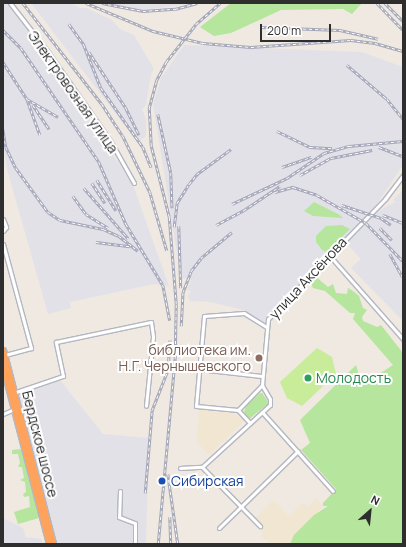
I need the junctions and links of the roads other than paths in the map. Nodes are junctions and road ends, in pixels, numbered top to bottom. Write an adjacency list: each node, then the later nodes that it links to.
1 (10, 3): 3 (street, Электровозная улица)
2 (403, 175): 7 (street, улица Аксёнова)
3 (134, 183)
4 (3, 219): 5 (street)
5 (3, 231)
6 (3, 244): 10 (street)
7 (329, 255): 8 (street, улица Аксёнова); 9 (street)
8 (266, 327): 12 (street); 13 (street, улица Аксёнова)
9 (403, 339)
10 (4, 353): 15 (highway, Бердское шоссе)
11 (3, 367): 15 (highway, Бердское шоссе)
12 (199, 369): 13 (street); 18 (street)
13 (262, 376): 14 (street, улица Аксёнова)
14 (262, 385): 18 (street); 19 (street, улица Аксёнова)
15 (12, 393): 16 (street); 17 (highway, Бердское шоссе)
16 (146, 406)
17 (16, 408): 20 (street); 30 (highway, Бердское шоссе); 31 (highway, Бердское шоссе)
18 (238, 410): 21 (street)
19 (262, 412): 21 (street); 22 (street)
20 (3, 414)
21 (250, 423): 23 (street)
22 (298, 451): 25 (street); 27 (street)
23 (202, 467): 24 (street); 27 (street)
24 (180, 468)
25 (333, 490)
26 (120, 491): 32 (street)
27 (242, 506): 28 (street); 29 (street)
28 (260, 526)
29 (219, 528)
30 (49, 544)
31 (53, 544)
32 (135, 544)

